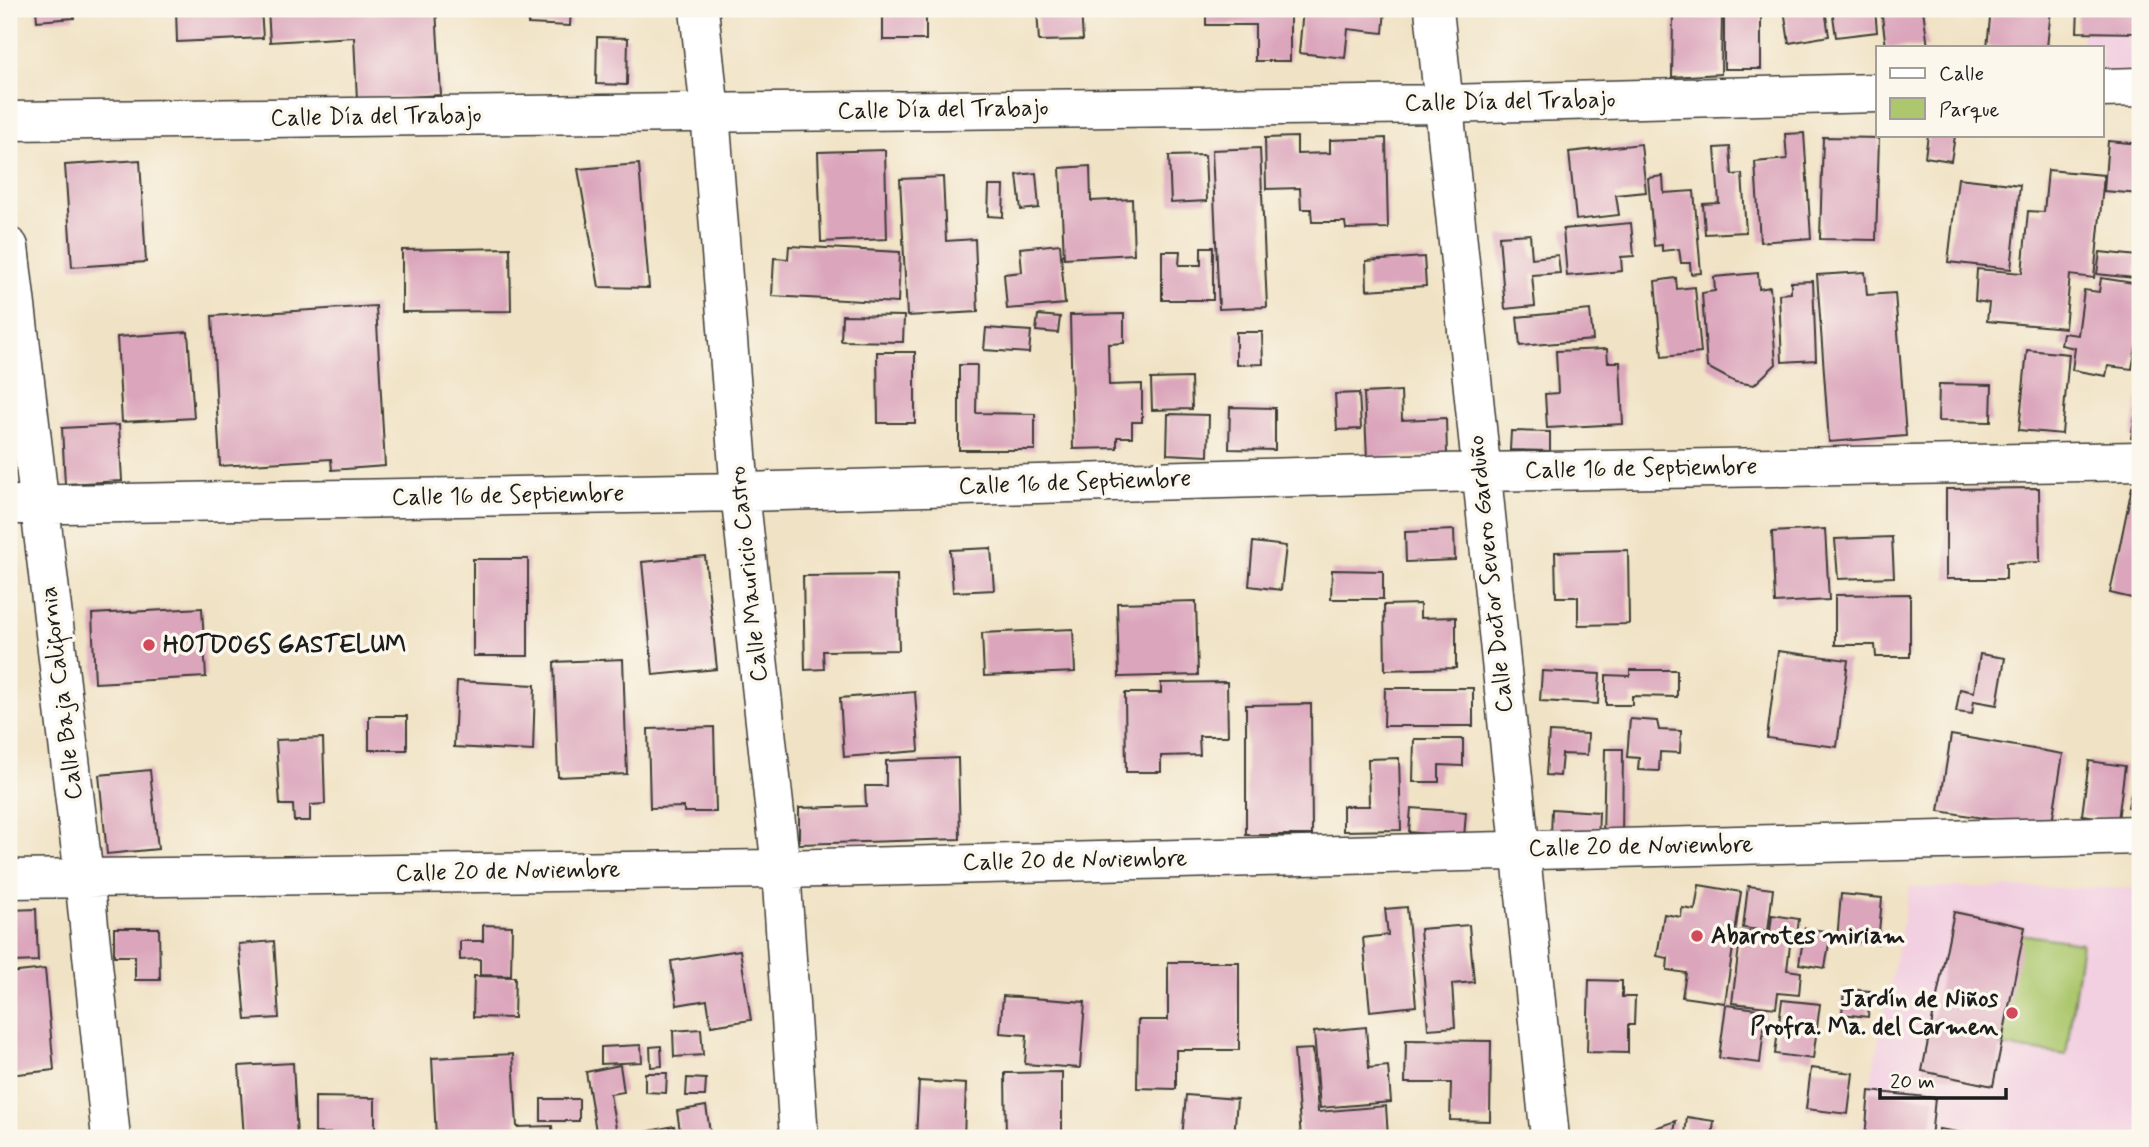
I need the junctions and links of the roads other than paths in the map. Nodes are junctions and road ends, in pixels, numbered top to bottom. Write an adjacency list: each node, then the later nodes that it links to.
1 (699, 9): 7 (street, Calle Mauricio Castro)
2 (1434, 9): 6 (street, Calle Doctor Severo Garduño)
3 (2140, 87): 4 (street)
4 (2104, 88)
5 (1876, 93): 6 (street, Calle Día del Trabajo)
6 (1444, 104): 7 (street, Calle Día del Trabajo); 11 (street, Calle Doctor Severo Garduño)
7 (710, 113): 8 (street, Calle Día del Trabajo); 12 (street, Calle Mauricio Castro)
8 (9, 121)
9 (9, 247): 13 (street, Calle Baja California)
10 (2140, 461): 11 (street, Calle 16 de Septiembre)
11 (1480, 472): 12 (street, Calle 16 de Septiembre); 15 (street, Calle Doctor Severo Garduño)
12 (740, 492): 13 (street, Calle 16 de Septiembre); 16 (street, Calle Mauricio Castro)
13 (24, 505): 17 (street, Calle Baja California)
14 (2140, 835): 15 (street, Calle 20 de Noviembre)
15 (1519, 850): 16 (street, Calle 20 de Noviembre); 21 (street, Calle Doctor Severo Garduño)
16 (781, 869): 17 (street, Calle 20 de Noviembre); 20 (street, Calle Mauricio Castro)
17 (84, 877): 18 (street, Calle 20 de Noviembre); 19 (street, Calle Baja California)
18 (9, 879)
19 (111, 1138)
20 (799, 1138)
21 (1550, 1138)

